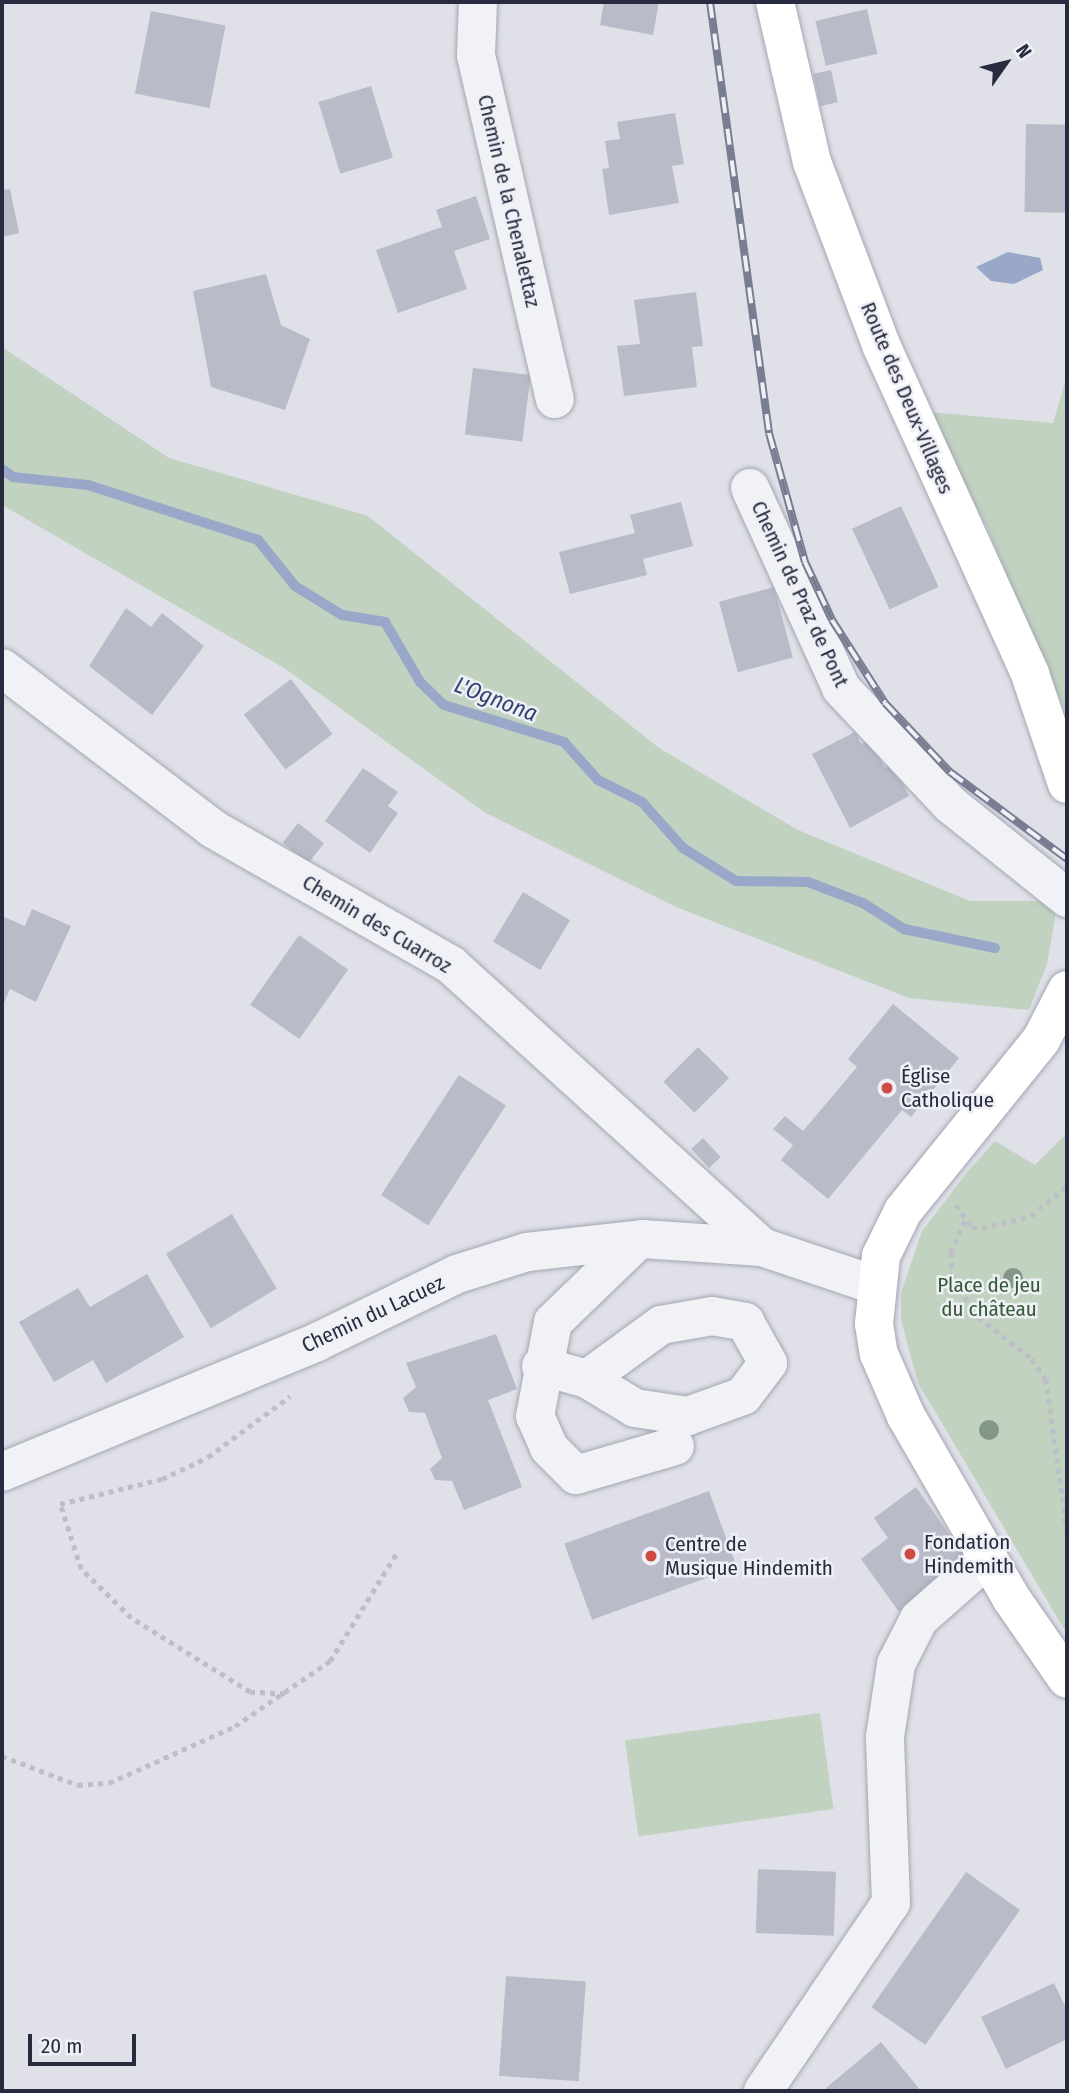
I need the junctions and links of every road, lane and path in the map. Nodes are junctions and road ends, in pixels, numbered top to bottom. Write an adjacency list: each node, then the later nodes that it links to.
1 (478, 2): 3 (street, Chemin de la Chenalettaz)
2 (775, 2): 6 (main road, Route des Deux-Villages)
3 (555, 399)
4 (750, 488): 7 (street, Chemin de Praz de Pont)
5 (2, 668): 13 (street, Chemin des Cuarroz)
6 (1067, 784)
7 (1067, 898)
8 (1067, 990): 14 (main road)
9 (1067, 1186): 11 (path)
10 (953, 1199): 11 (path)
11 (965, 1222): 20 (path)
12 (638, 1240): 13 (street, Chemin du Lacuez); 15 (street); 19 (street, Chemin du Lacuez)
13 (762, 1247): 14 (street, Chemin des Cuarroz)
14 (875, 1285): 22 (main road)
15 (541, 1366): 16 (street); 18 (street)
16 (587, 1379)
17 (296, 1392): 24 (path)
18 (675, 1446)
19 (2, 1472)
20 (1067, 1530)
21 (398, 1551): 24 (path)
22 (988, 1558): 23 (main road); 26 (street)
23 (1067, 1679)
24 (285, 1694): 25 (path)
25 (2, 1756)
26 (763, 2091)

